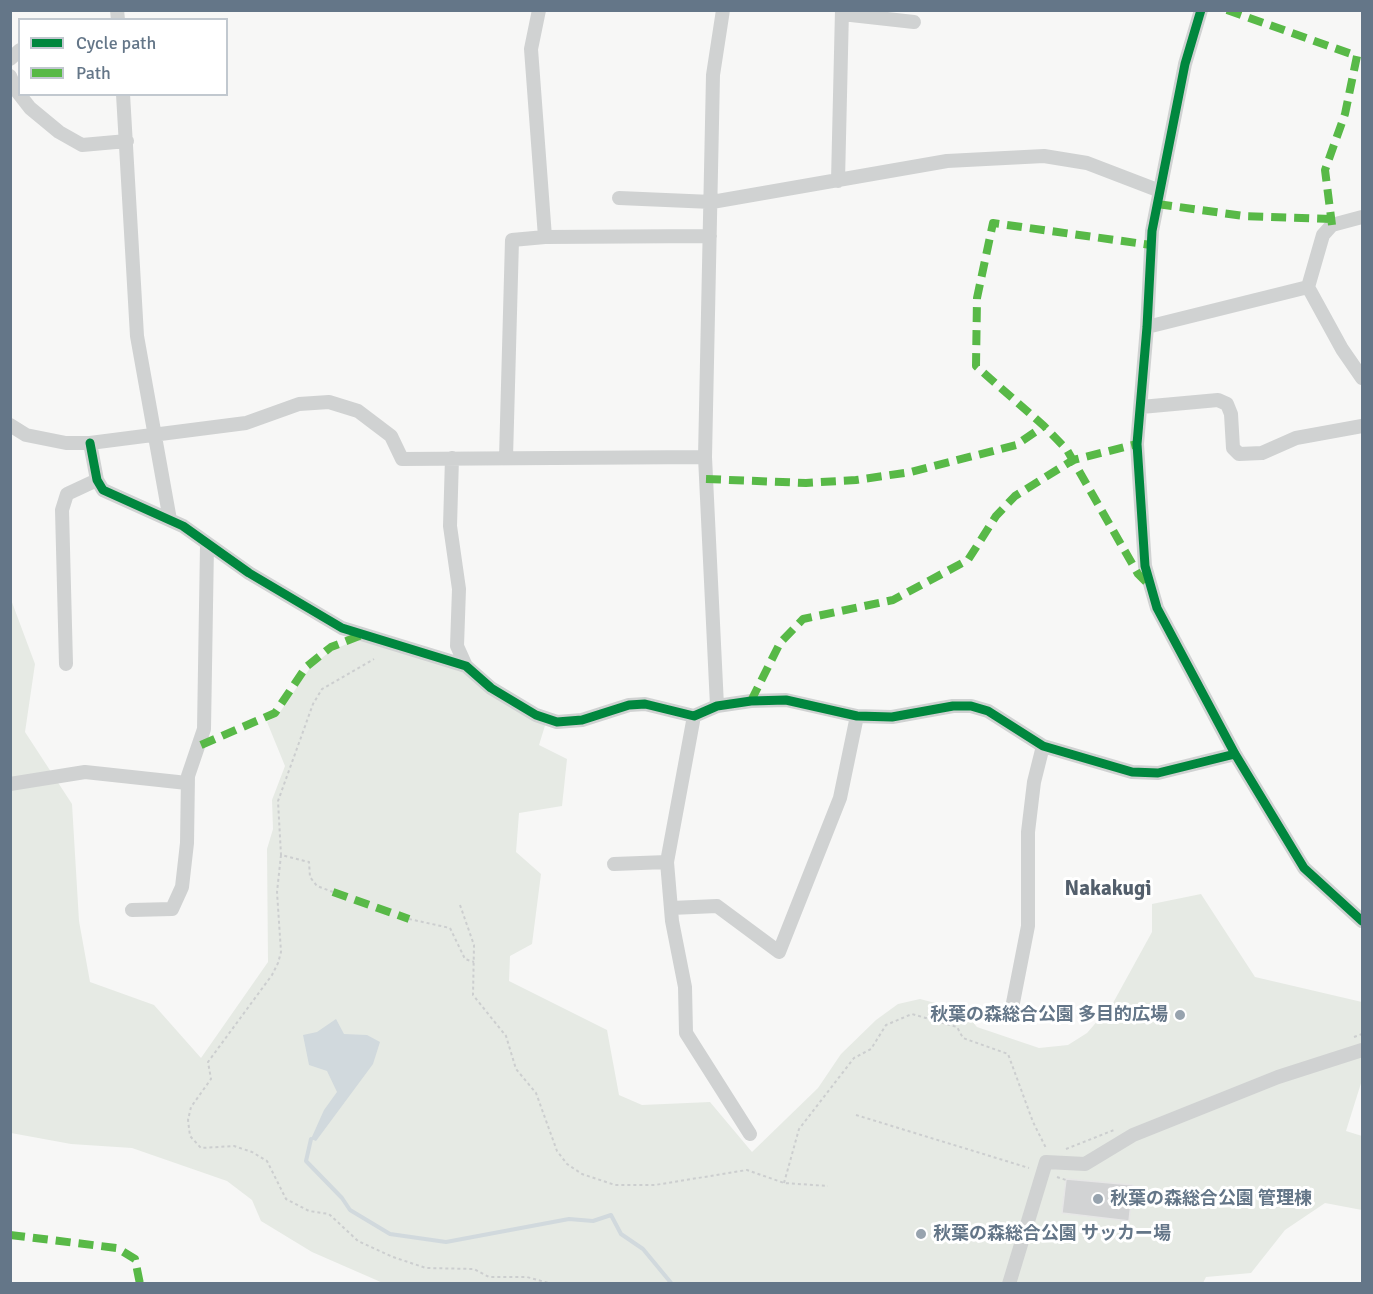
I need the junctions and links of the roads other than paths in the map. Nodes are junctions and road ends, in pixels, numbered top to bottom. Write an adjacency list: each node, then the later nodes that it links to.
1 (539, 10): 17 (street)
2 (723, 10): 14 (street)
3 (1201, 10): 12 (street)
4 (842, 12): 5 (street); 11 (street)
5 (914, 22)
6 (10, 76): 7 (street)
7 (18, 93)
8 (21, 96): 10 (street)
9 (123, 96): 10 (street)
10 (127, 141): 24 (street)
11 (838, 181): 12 (street); 14 (street)
12 (1160, 192): 19 (street)
13 (619, 198): 14 (street)
14 (712, 202): 16 (street)
15 (1362, 217): 18 (street)
16 (710, 236): 17 (street); 26 (street)
17 (545, 237): 28 (street)
18 (1308, 287): 19 (street); 20 (street)
19 (1148, 327): 21 (street)
20 (1362, 378)
21 (1141, 407): 23 (street); 38 (street)
22 (10, 425): 25 (street)
23 (1362, 426)
24 (157, 434): 25 (street); 27 (street); 30 (street)
25 (90, 443): 29 (street)
26 (705, 457): 28 (street); 34 (street)
27 (452, 458): 28 (street); 33 (street)
28 (506, 458)
29 (97, 480): 30 (street); 32 (street)
30 (170, 520): 31 (street)
31 (207, 545): 33 (street); 39 (street)
32 (66, 664)
33 (466, 666): 35 (street)
34 (717, 706): 35 (street); 36 (street)
35 (694, 716): 41 (street)
36 (857, 716): 37 (street); 43 (street)
37 (1043, 746): 38 (street); 46 (street)
38 (1235, 754): 45 (street)
39 (188, 783): 40 (street); 44 (street)
40 (10, 784)
41 (667, 862): 42 (street); 43 (street)
42 (614, 864)
43 (671, 908): 48 (street)
44 (132, 910)
45 (1362, 921)
46 (1011, 1013)
47 (1362, 1050): 49 (street)
48 (750, 1134)
49 (1009, 1284)

